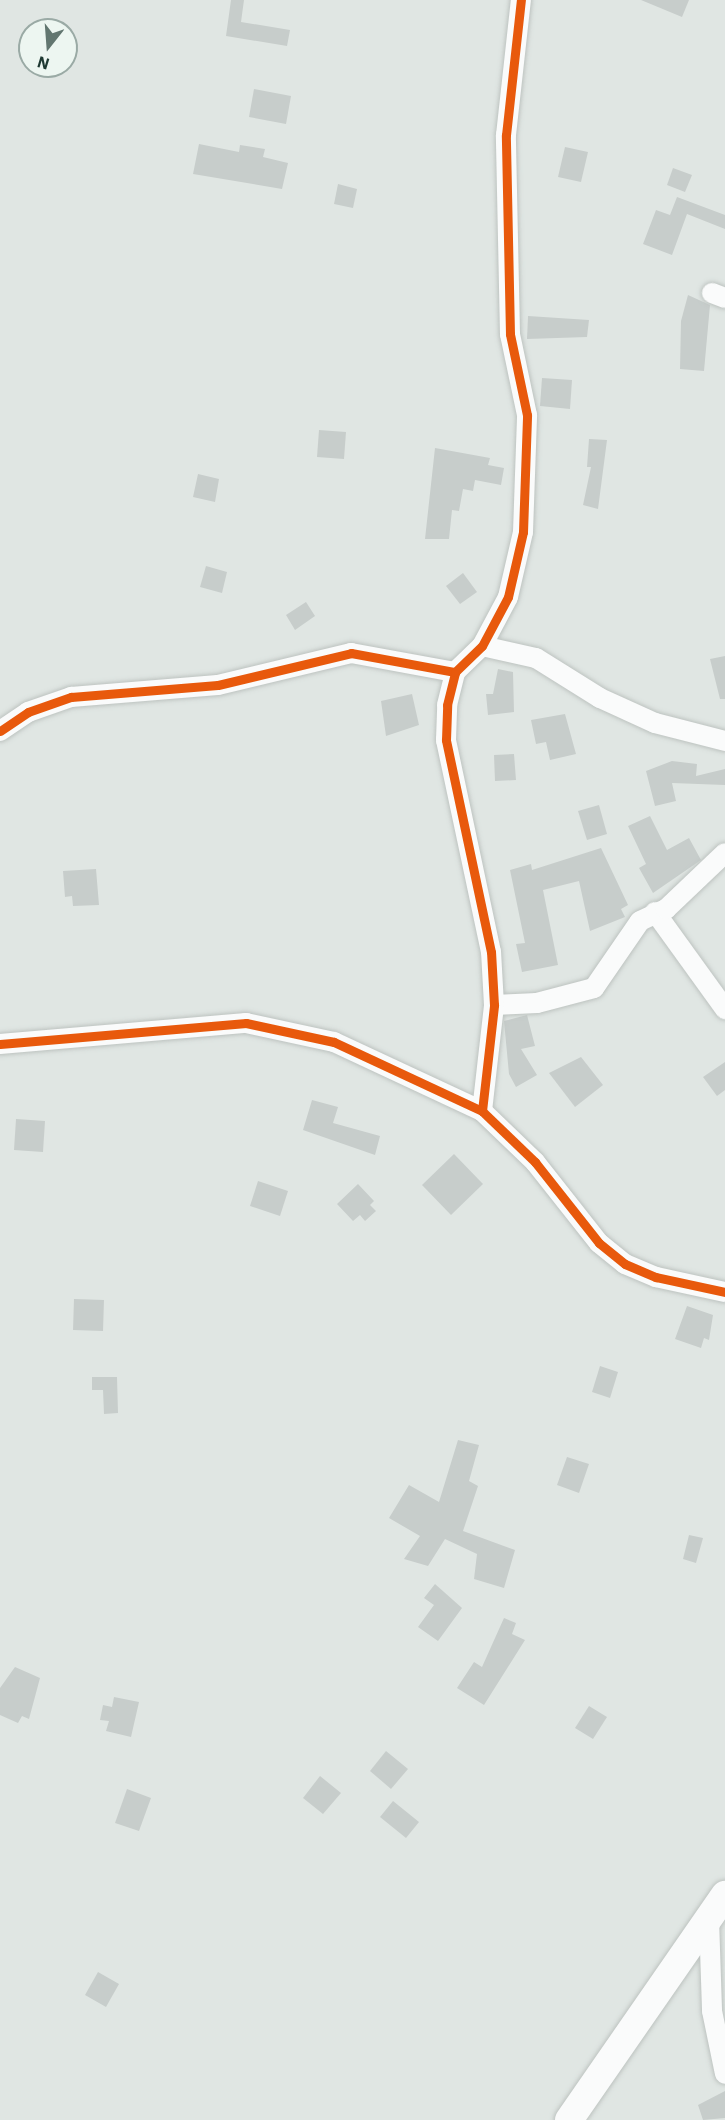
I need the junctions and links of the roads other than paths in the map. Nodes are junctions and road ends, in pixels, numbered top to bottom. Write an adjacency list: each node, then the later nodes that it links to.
1 (520, 0): 2 (street)
2 (482, 646): 3 (street); 5 (street)
3 (455, 672): 4 (street); 8 (street)
4 (0, 731)
5 (725, 741)
6 (725, 853): 7 (street)
7 (655, 912): 8 (street); 9 (street)
8 (494, 1005): 11 (street)
9 (725, 1009)
10 (0, 1044): 11 (street)
11 (482, 1111): 12 (street)
12 (725, 1292)
13 (725, 1895): 14 (street)
14 (709, 1919): 15 (street); 16 (street)
15 (725, 2074)
16 (569, 2120)

